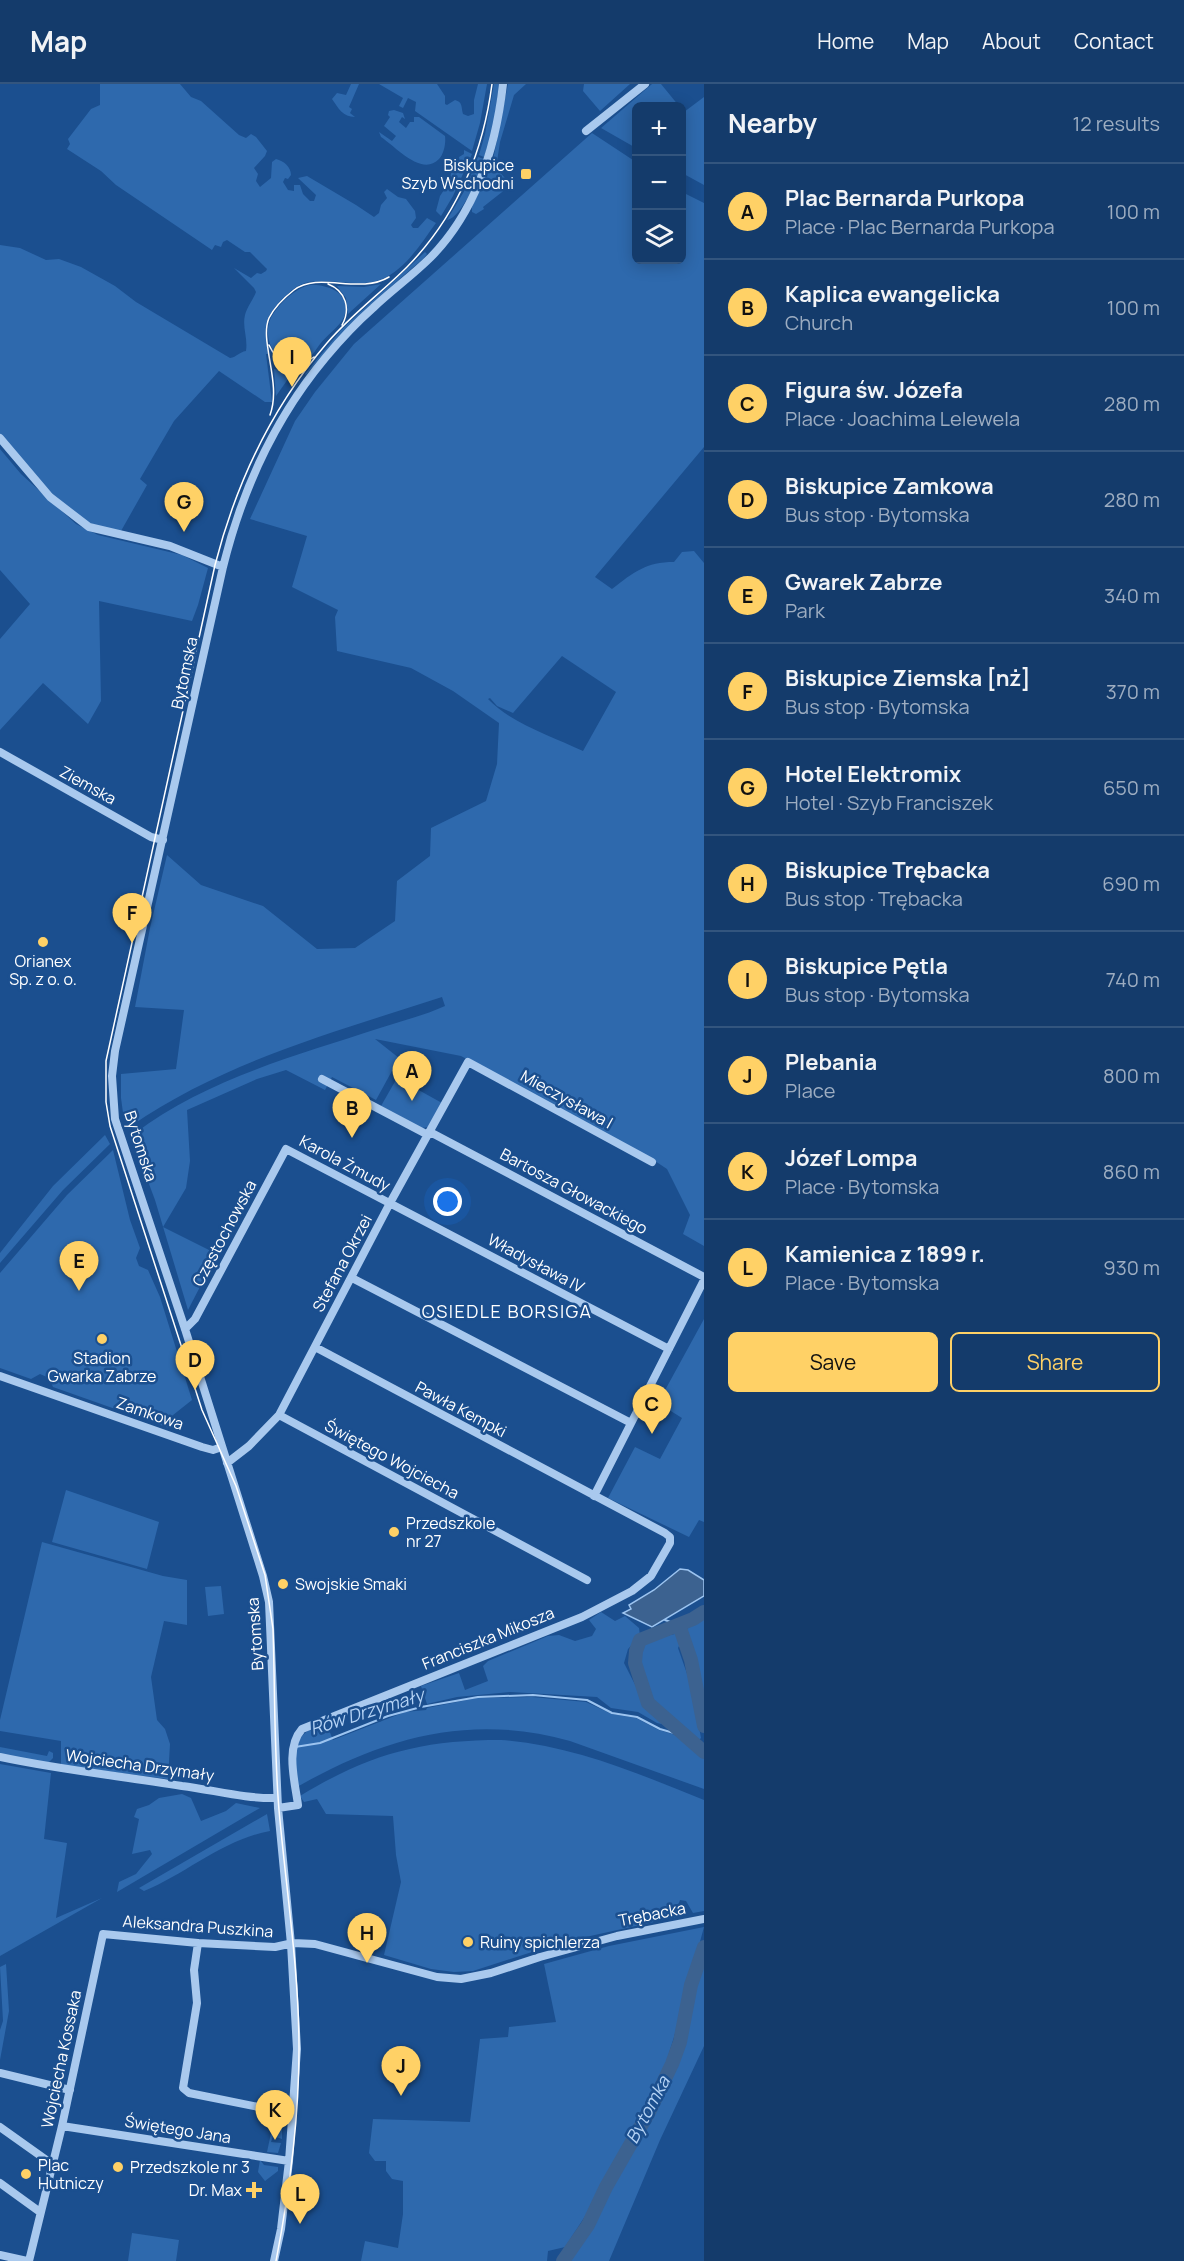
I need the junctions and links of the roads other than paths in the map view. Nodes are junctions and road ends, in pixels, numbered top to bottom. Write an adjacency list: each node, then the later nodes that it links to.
1 (503, 84): 5 (street, Bytomska)
2 (645, 84): 3 (street)
3 (586, 131)
4 (0, 438): 5 (street)
5 (223, 567): 7 (street, Bytomska)
6 (0, 752): 7 (street, Ziemska)
7 (163, 840): 16 (street, Bytomska)
8 (468, 1062): 10 (street, Stefana Okrzei); 12 (street, Mieczysława I)
9 (322, 1079): 10 (street, Bartosza Głowackiego)
10 (429, 1133): 13 (street, Stefana Okrzei); 15 (street, Bartosza Głowackiego)
11 (286, 1149): 13 (street, Karola Żmudy); 16 (street, Częstochowska)
12 (652, 1162)
13 (390, 1203): 14 (street, Stefana Okrzei); 18 (street, Władysława IV)
14 (352, 1278): 17 (street, Stefana Okrzei); 21 (street)
15 (704, 1278): 18 (street)
16 (185, 1329): 22 (street, Bytomska)
17 (315, 1347): 20 (street, Stefana Okrzei); 24 (street, Pawła Kempki)
18 (669, 1349): 21 (street)
19 (0, 1376): 22 (street, Zamkowa)
20 (279, 1415): 23 (street, Stefana Okrzei); 25 (street, Świętego Wojciecha)
21 (631, 1423): 24 (street)
22 (222, 1447): 23 (street, Bytomska)
23 (227, 1463): 27 (street, Bytomska)
24 (594, 1496): 28 (street, Franciszka Mikosza)
25 (587, 1580)
26 (0, 1757): 27 (street, Wojciecha Drzymały)
27 (277, 1798): 28 (street, Bytomska)
28 (278, 1808): 32 (street, Bytomska)
29 (704, 1919): 32 (street, Trębacka)
30 (103, 1934): 31 (street, Aleksandra Puszkina); 34 (street, Wojciecha Kossaka)
31 (198, 1943): 32 (street, Aleksandra Puszkina); 35 (street)
32 (291, 1944): 35 (street, Bytomska)
33 (0, 2073): 34 (street)
34 (70, 2090): 36 (street, Wojciecha Kossaka)
35 (293, 2114): 38 (street, Bytomska)
36 (62, 2126): 38 (street, Świętego Jana); 39 (street, Wojciecha Kossaka)
37 (0, 2127): 39 (street)
38 (289, 2161): 44 (street, Bytomska)
39 (52, 2164): 41 (street, Wojciecha Kossaka)
40 (0, 2183): 41 (street)
41 (40, 2212): 43 (street, Wojciecha Kossaka)
42 (0, 2255): 43 (street)
43 (28, 2261)
44 (274, 2261)

